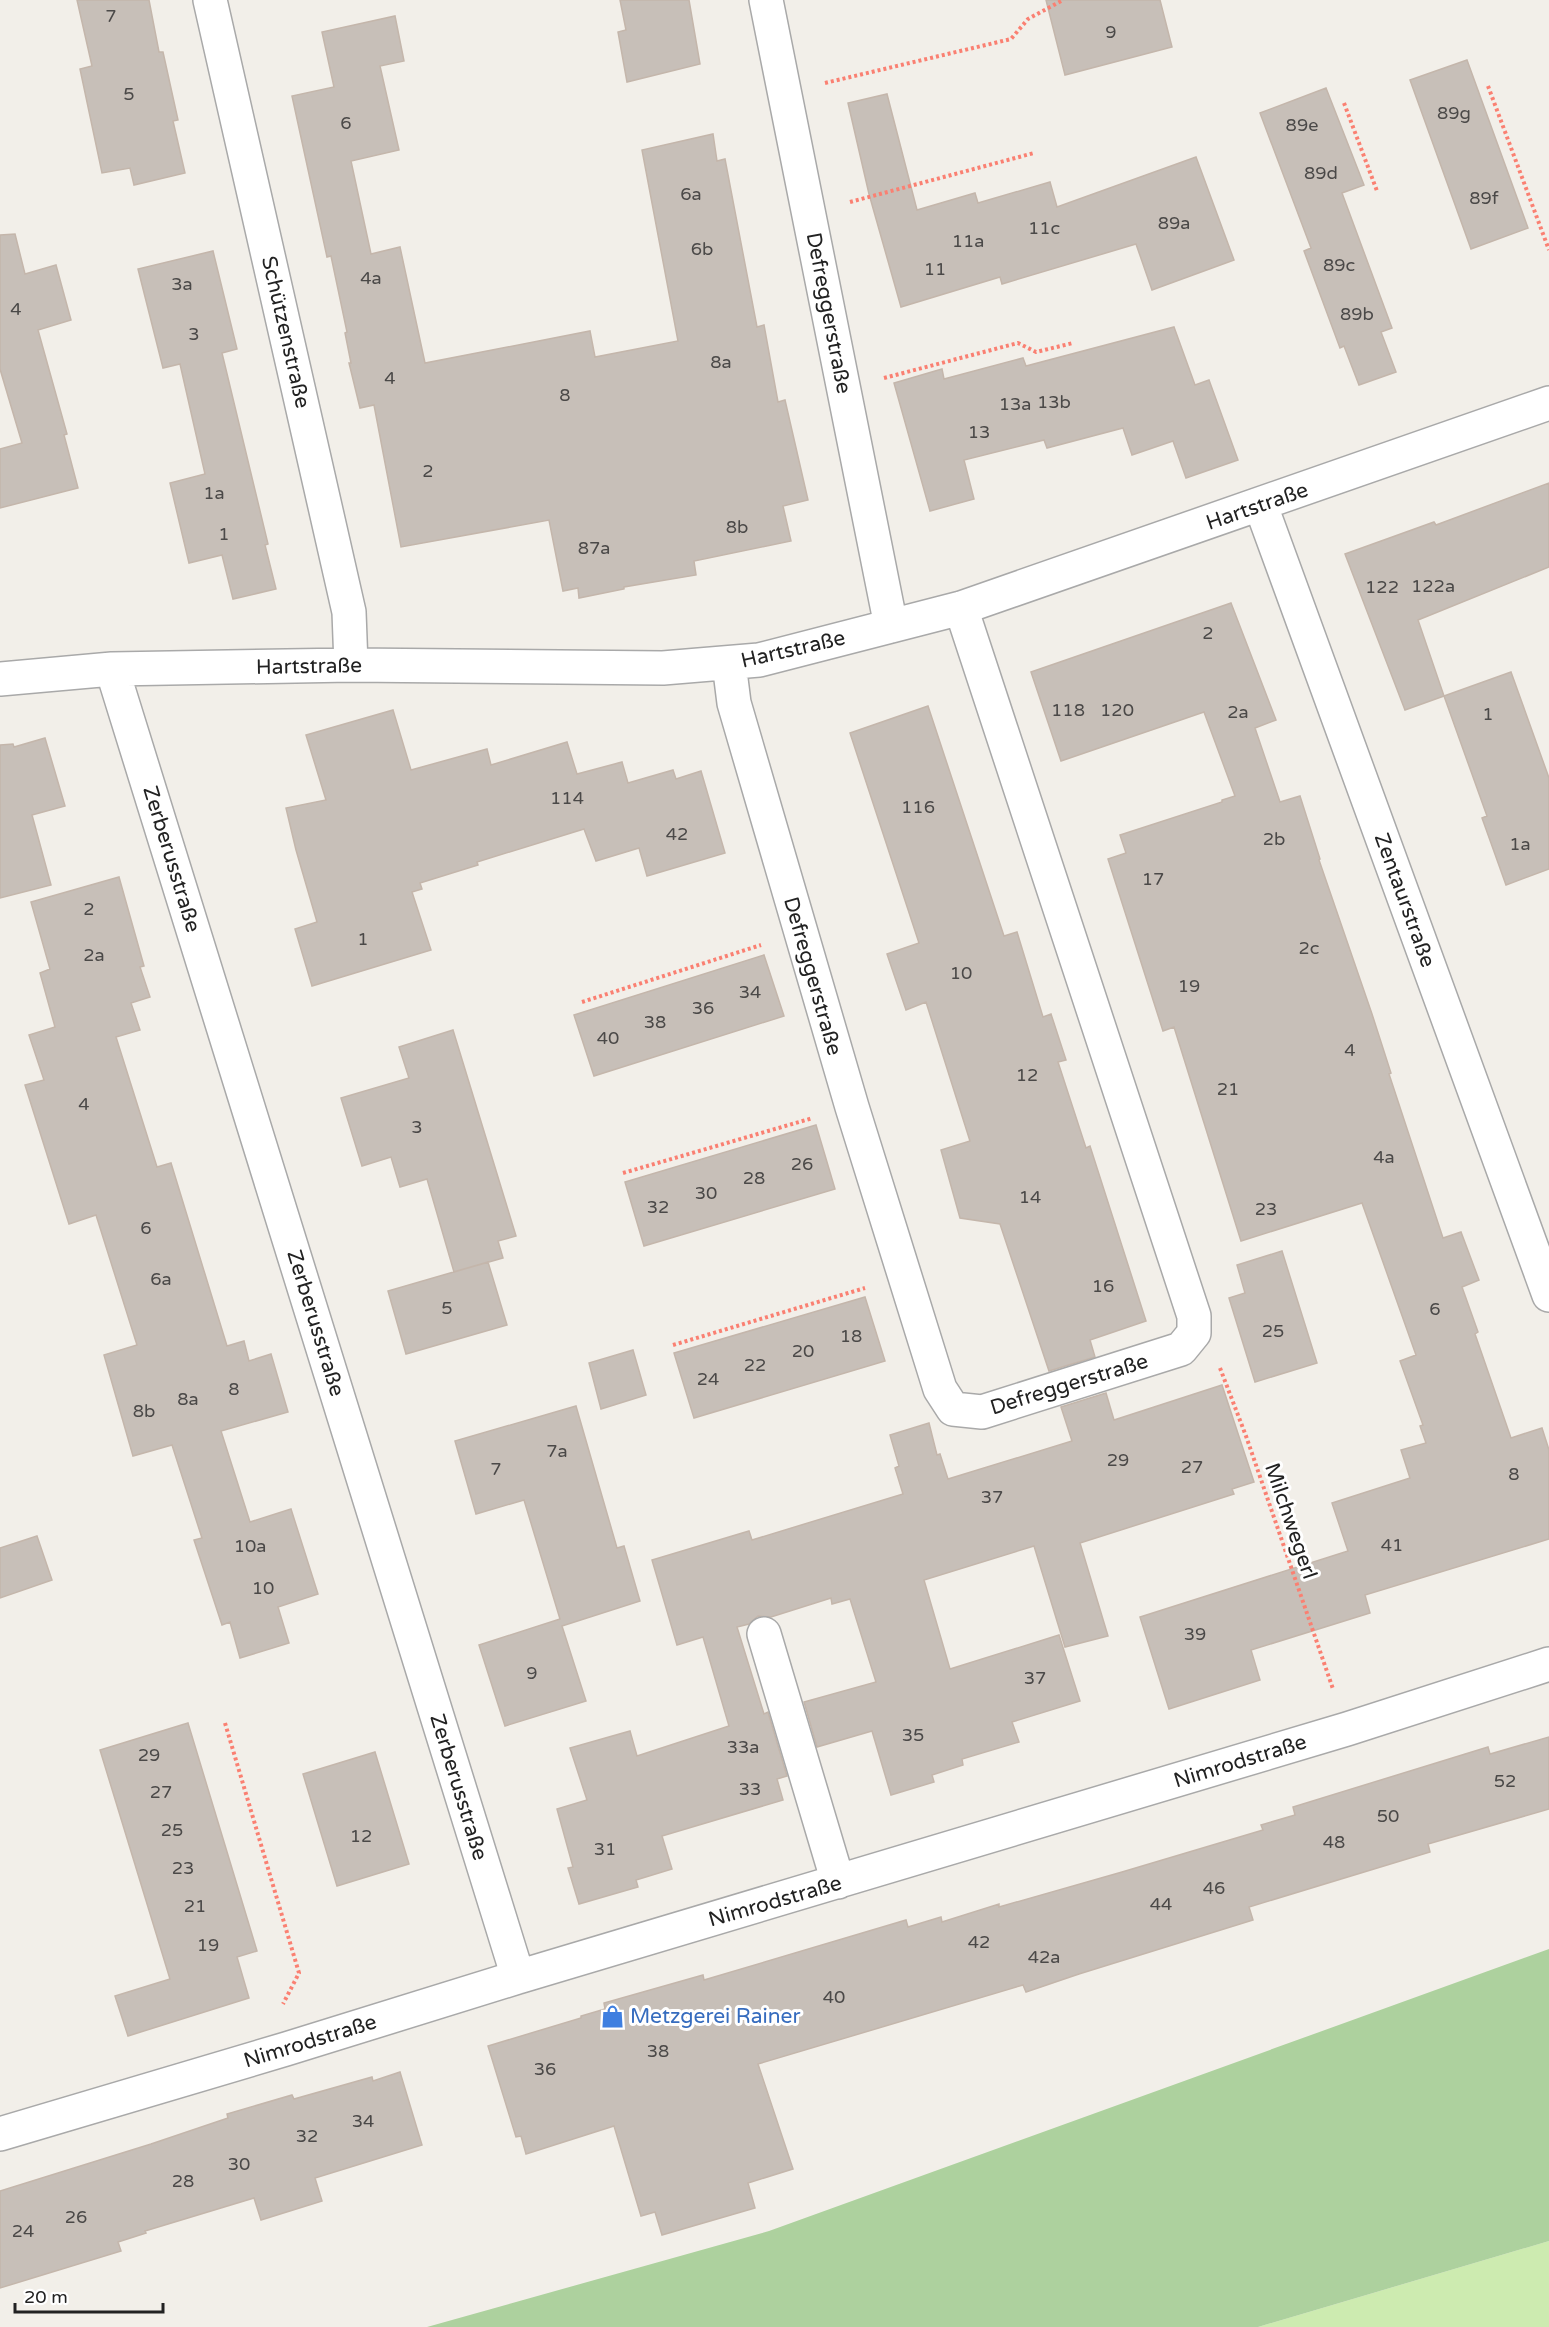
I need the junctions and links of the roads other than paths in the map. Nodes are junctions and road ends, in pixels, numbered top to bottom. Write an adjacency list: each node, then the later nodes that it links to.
1 (210, 0): 8 (street, Schützenstraße)
2 (766, 0): 6 (street, Defreggerstraße)
3 (1549, 404): 4 (street, Hartstraße)
4 (1261, 506): 5 (street, Hartstraße); 11 (street, Zentaurstraße)
5 (961, 608): 6 (street, Hartstraße); 7 (street, Defreggerstraße)
6 (891, 626): 7 (street, Hartstraße)
7 (729, 663): 8 (street, Hartstraße)
8 (351, 665): 9 (street, Hartstraße)
9 (112, 669): 10 (street, Hartstraße); 15 (street, Zerberusstraße)
10 (0, 679)
11 (1549, 1294)
12 (764, 1634): 14 (street)
13 (1549, 1664): 14 (street, Nimrodstraße)
14 (838, 1882): 15 (street, Nimrodstraße)
15 (518, 1977): 16 (street, Nimrodstraße)
16 (0, 2134)

